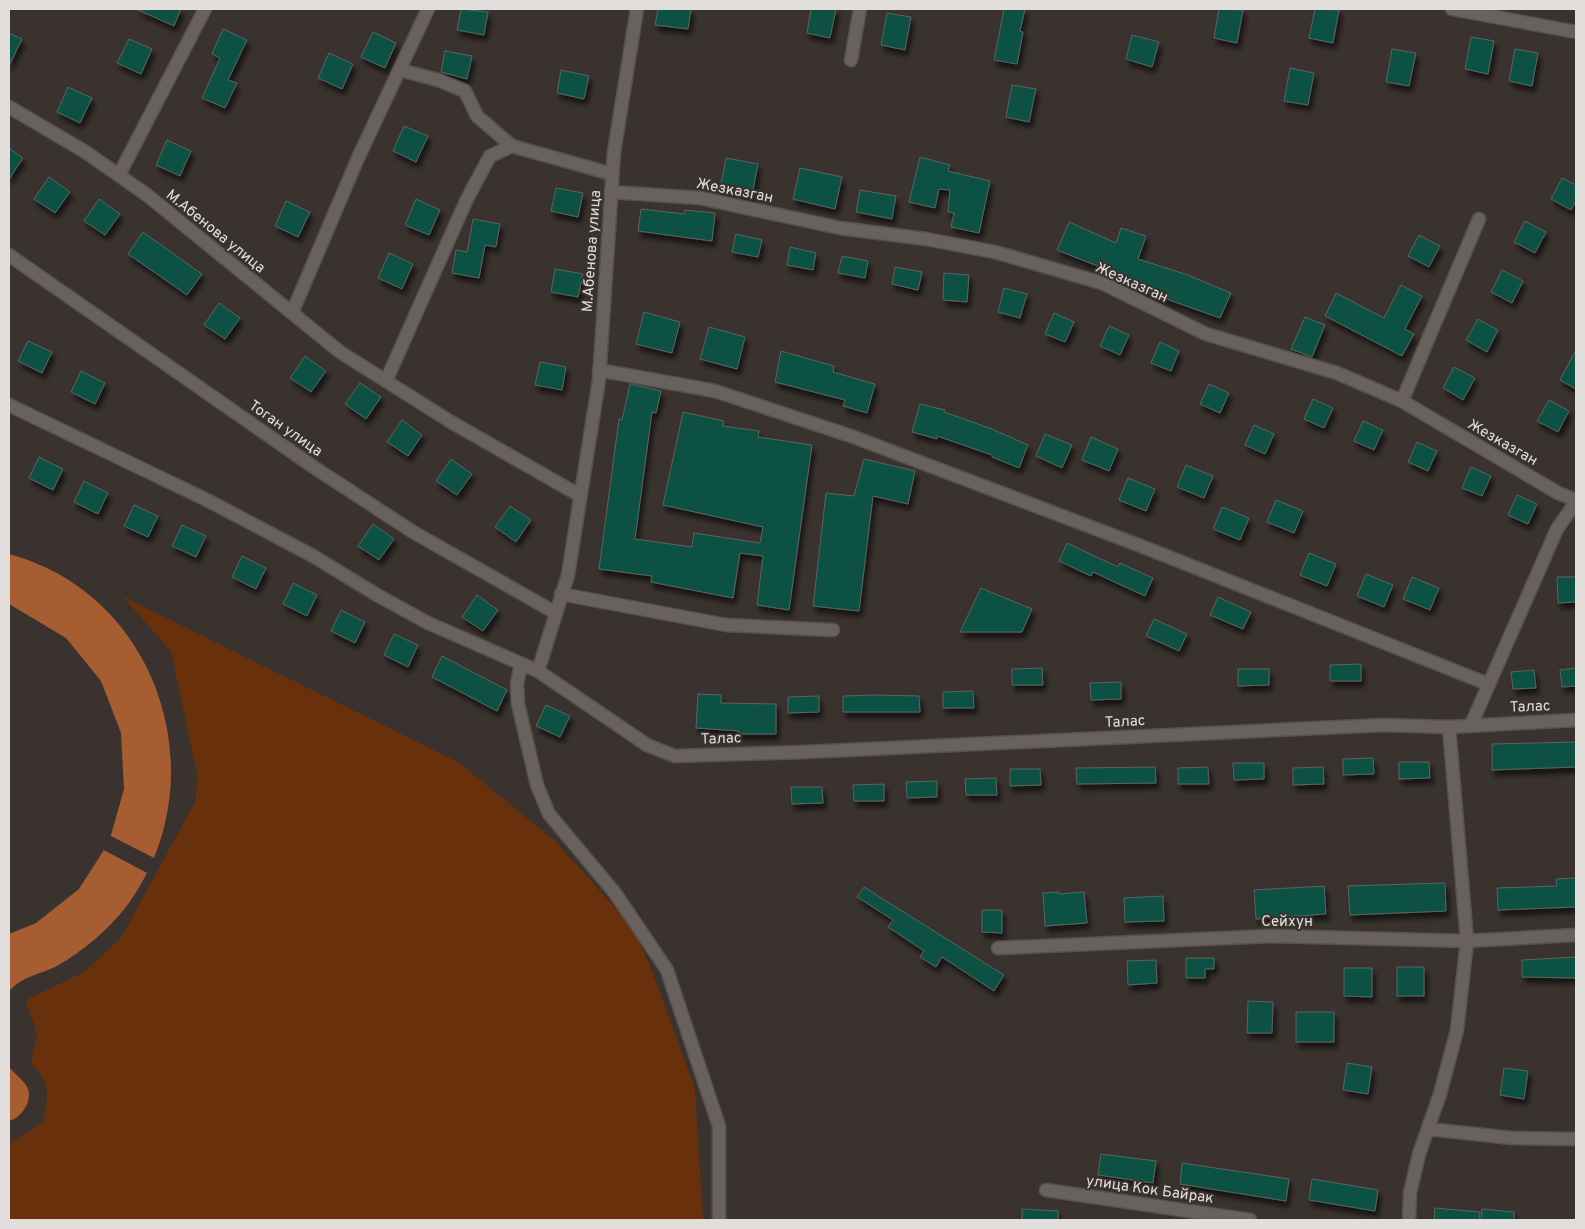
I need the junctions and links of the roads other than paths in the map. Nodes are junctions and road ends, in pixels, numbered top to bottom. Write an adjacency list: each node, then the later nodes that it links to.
1 (204, 9): 12 (street)
2 (428, 9): 8 (street)
3 (637, 9): 11 (street, М.Абенова улица)
4 (860, 9): 7 (street)
5 (1452, 9): 6 (street)
6 (1576, 32)
7 (851, 60)
8 (400, 70): 10 (street); 16 (street)
9 (9, 107): 12 (street, М.Абенова улица)
10 (512, 146): 11 (street); 18 (street)
11 (612, 174): 13 (street, М.Абенова улица)
12 (119, 176): 16 (street, М.Абенова улица)
13 (611, 192): 17 (street, М.Абенова улица); 19 (street, Жезказган)
14 (1479, 219): 19 (street)
15 (9, 255): 24 (street, Тоган улица)
16 (292, 313): 18 (street, М.Абенова улица)
17 (599, 370): 21 (street, М.Абенова улица); 28 (street)
18 (386, 381): 21 (street, М.Абенова улица)
19 (1402, 401): 22 (street, Жезказган)
20 (9, 405): 26 (street)
21 (579, 495): 23 (street, М.Абенова улица)
22 (1576, 501): 28 (street)
23 (561, 594): 24 (street, М.Абенова улица); 25 (street)
24 (556, 613): 27 (street, М.Абенова улица)
25 (833, 630)
26 (521, 664): 27 (street); 38 (street)
27 (538, 671): 31 (street, Талас)
28 (1488, 684): 30 (street)
29 (1576, 720): 30 (street, Талас)
30 (1471, 725): 31 (street, Талас)
31 (1449, 726): 33 (street)
32 (1576, 935): 33 (street, Сейхун)
33 (1467, 941): 34 (street, Сейхун); 35 (street)
34 (998, 948)
35 (1428, 1129): 36 (street); 40 (street)
36 (1576, 1139)
37 (1046, 1190): 39 (street, улица Кок Байрак)
38 (719, 1220)
39 (1250, 1220)
40 (1409, 1220)

